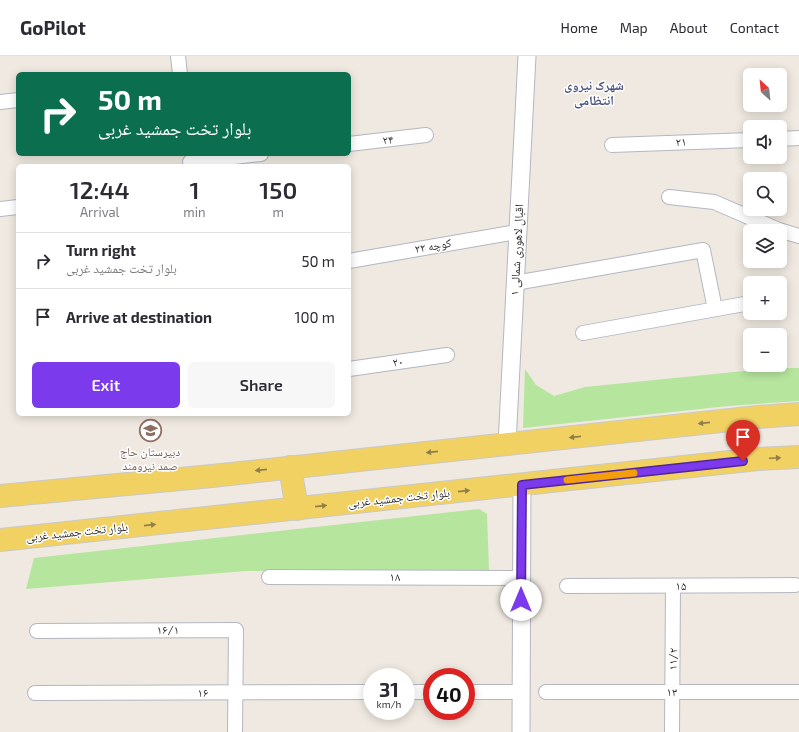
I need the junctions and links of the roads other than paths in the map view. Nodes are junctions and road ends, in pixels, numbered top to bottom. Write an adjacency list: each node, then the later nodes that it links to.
1 (178, 56): 3 (street)
2 (527, 56): 17 (street, اقبال لاهوری شمالی ۱)
3 (180, 72)
4 (16, 100): 5 (street)
5 (0, 102)
6 (426, 135): 10 (street, ۲۴)
7 (799, 138): 8 (street)
8 (787, 139)
9 (743, 140): 11 (street, ۲۱)
10 (351, 144)
11 (612, 144)
12 (241, 156): 13 (street)
13 (190, 161)
14 (669, 197): 18 (street)
15 (16, 207): 16 (street)
16 (0, 209)
17 (518, 232): 19 (street, کوچه ۲۲); 20 (street, اقبال لاهوری شمالی ۱)
18 (799, 236)
19 (351, 261)
20 (515, 283): 22 (street); 27 (street, اقبال لاهوری شمالی ۱)
21 (743, 304): 22 (street)
22 (715, 309): 23 (street)
23 (583, 333)
24 (447, 354): 25 (street, ۲۰)
25 (351, 370)
26 (799, 414): 27 (main road, one-way to 27)
27 (507, 444): 29 (main road, one-way to 29)
28 (799, 457): 30 (main road, بلوار تخت جمشید غربی, one-way to 28)
29 (290, 467): 31 (main road, one-way to 31); 32 (main road)
30 (522, 485): 32 (main road, بلوار تخت جمشید غربی, one-way to 30); 35 (street)
31 (0, 496)
32 (297, 509): 33 (main road, بلوار تخت جمشید غربی, one-way to 32)
33 (0, 540)
34 (269, 577): 35 (street, ۱۸)
35 (521, 578): 42 (street)
36 (795, 585): 38 (street, ۱۵)
37 (567, 586): 38 (street, ۱۵)
38 (673, 586): 44 (street, ۱۱/۲)
39 (37, 630): 47 (street, ۱۶/۱)
40 (363, 692): 47 (street, ۱۶)
41 (475, 692): 42 (street)
42 (521, 692): 49 (street)
43 (546, 692): 44 (street, ۱۳)
44 (672, 692): 45 (street, ۱۳); 50 (street, ۱۱/۲)
45 (799, 692)
46 (35, 693): 47 (street, ۱۶)
47 (236, 693): 48 (street)
48 (235, 732)
49 (521, 732)
50 (672, 732)

